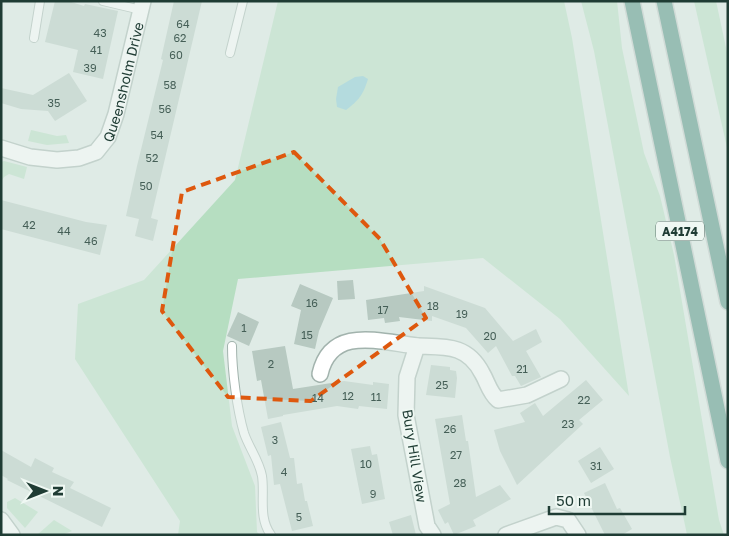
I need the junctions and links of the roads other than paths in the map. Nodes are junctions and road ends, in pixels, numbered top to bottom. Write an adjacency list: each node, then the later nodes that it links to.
1 (40, 1): 7 (lane)
2 (103, 1): 6 (lane)
3 (243, 1): 8 (lane)
4 (632, 1): 15 (highway, A4174)
5 (664, 1): 10 (highway, A4174)
6 (142, 6): 9 (street, Queensholm Drive)
7 (34, 38)
8 (230, 53)
9 (1, 148)
10 (728, 302)
11 (232, 346): 18 (lane)
12 (417, 346): 13 (street); 14 (street); 19 (street, Bury Hill View)
13 (320, 374)
14 (561, 379)
15 (728, 461)
16 (1, 520): 17 (street)
17 (12, 535)
18 (271, 535)
19 (433, 535)
20 (506, 535): 21 (street)
21 (578, 535)

